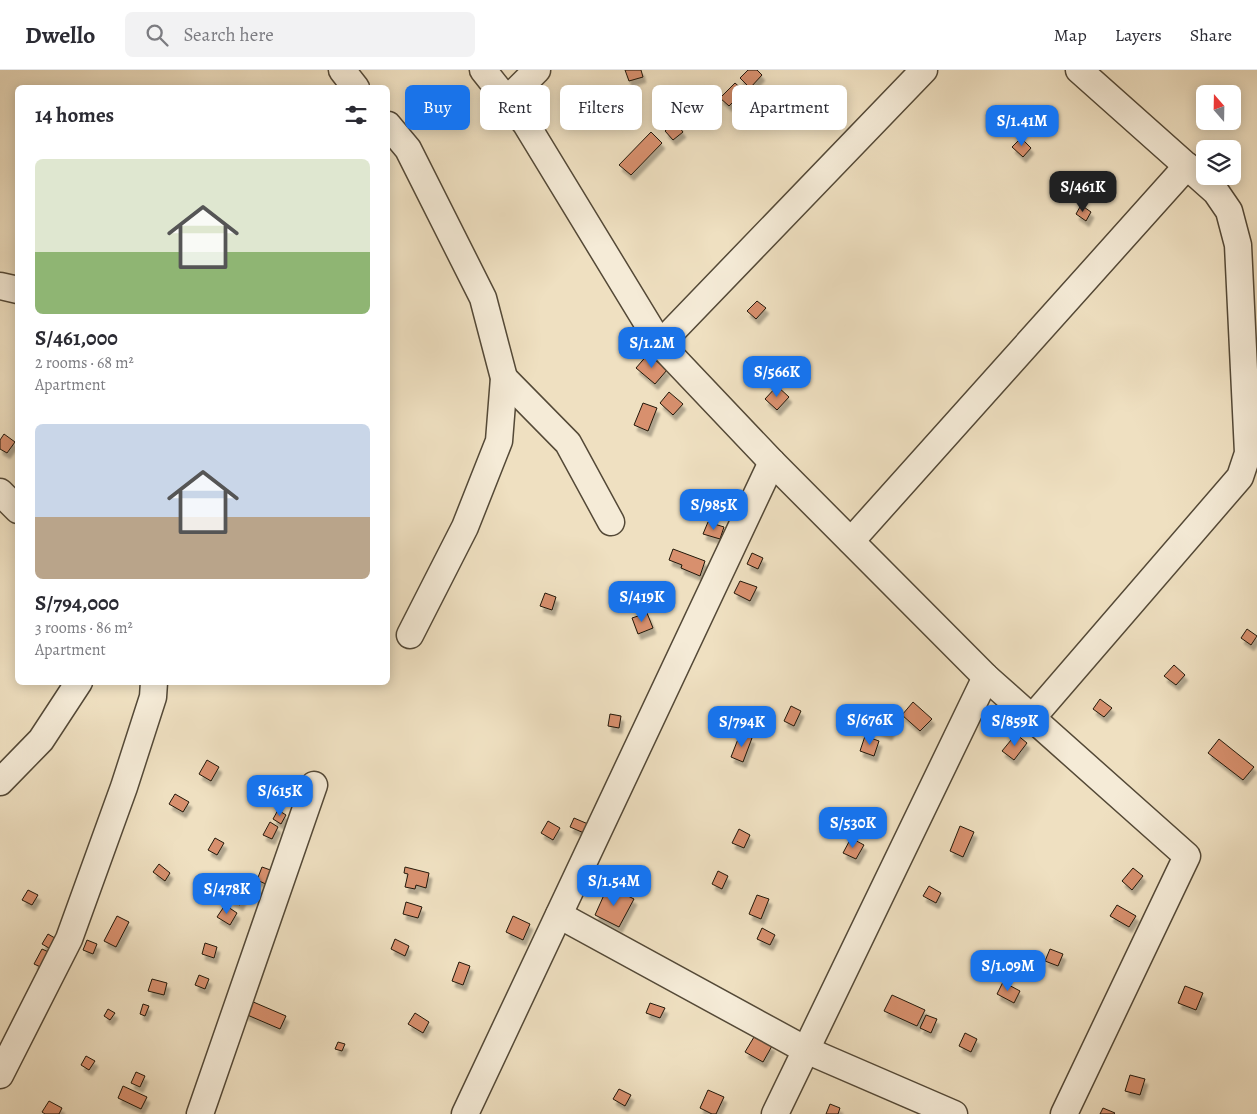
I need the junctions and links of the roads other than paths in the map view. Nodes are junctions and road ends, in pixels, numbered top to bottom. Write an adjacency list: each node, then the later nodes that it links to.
1 (342, 70): 6 (street)
2 (483, 70): 7 (street)
3 (537, 70): 8 (street)
4 (924, 70): 14 (street)
5 (1078, 70): 11 (street)
6 (354, 85)
7 (495, 85)
8 (522, 85)
9 (390, 127): 15 (street)
10 (530, 130): 14 (street)
11 (1187, 166): 18 (street); 23 (street)
12 (0, 286): 13 (street)
13 (15, 289)
14 (660, 344): 16 (street)
15 (504, 378): 17 (street); 19 (street)
16 (772, 462): 18 (street); 26 (street)
17 (611, 522)
18 (852, 541): 20 (street)
19 (410, 634)
20 (986, 677): 23 (street); 27 (street)
21 (77, 685): 24 (street)
22 (154, 685): 28 (street)
23 (1032, 718): 33 (street)
24 (0, 782)
25 (314, 785): 29 (street)
26 (559, 915): 27 (street); 30 (street)
27 (806, 1050): 31 (street); 32 (street)
28 (0, 1075)
29 (200, 1114)
30 (465, 1114)
31 (775, 1114)
32 (954, 1114)
33 (1064, 1114)

